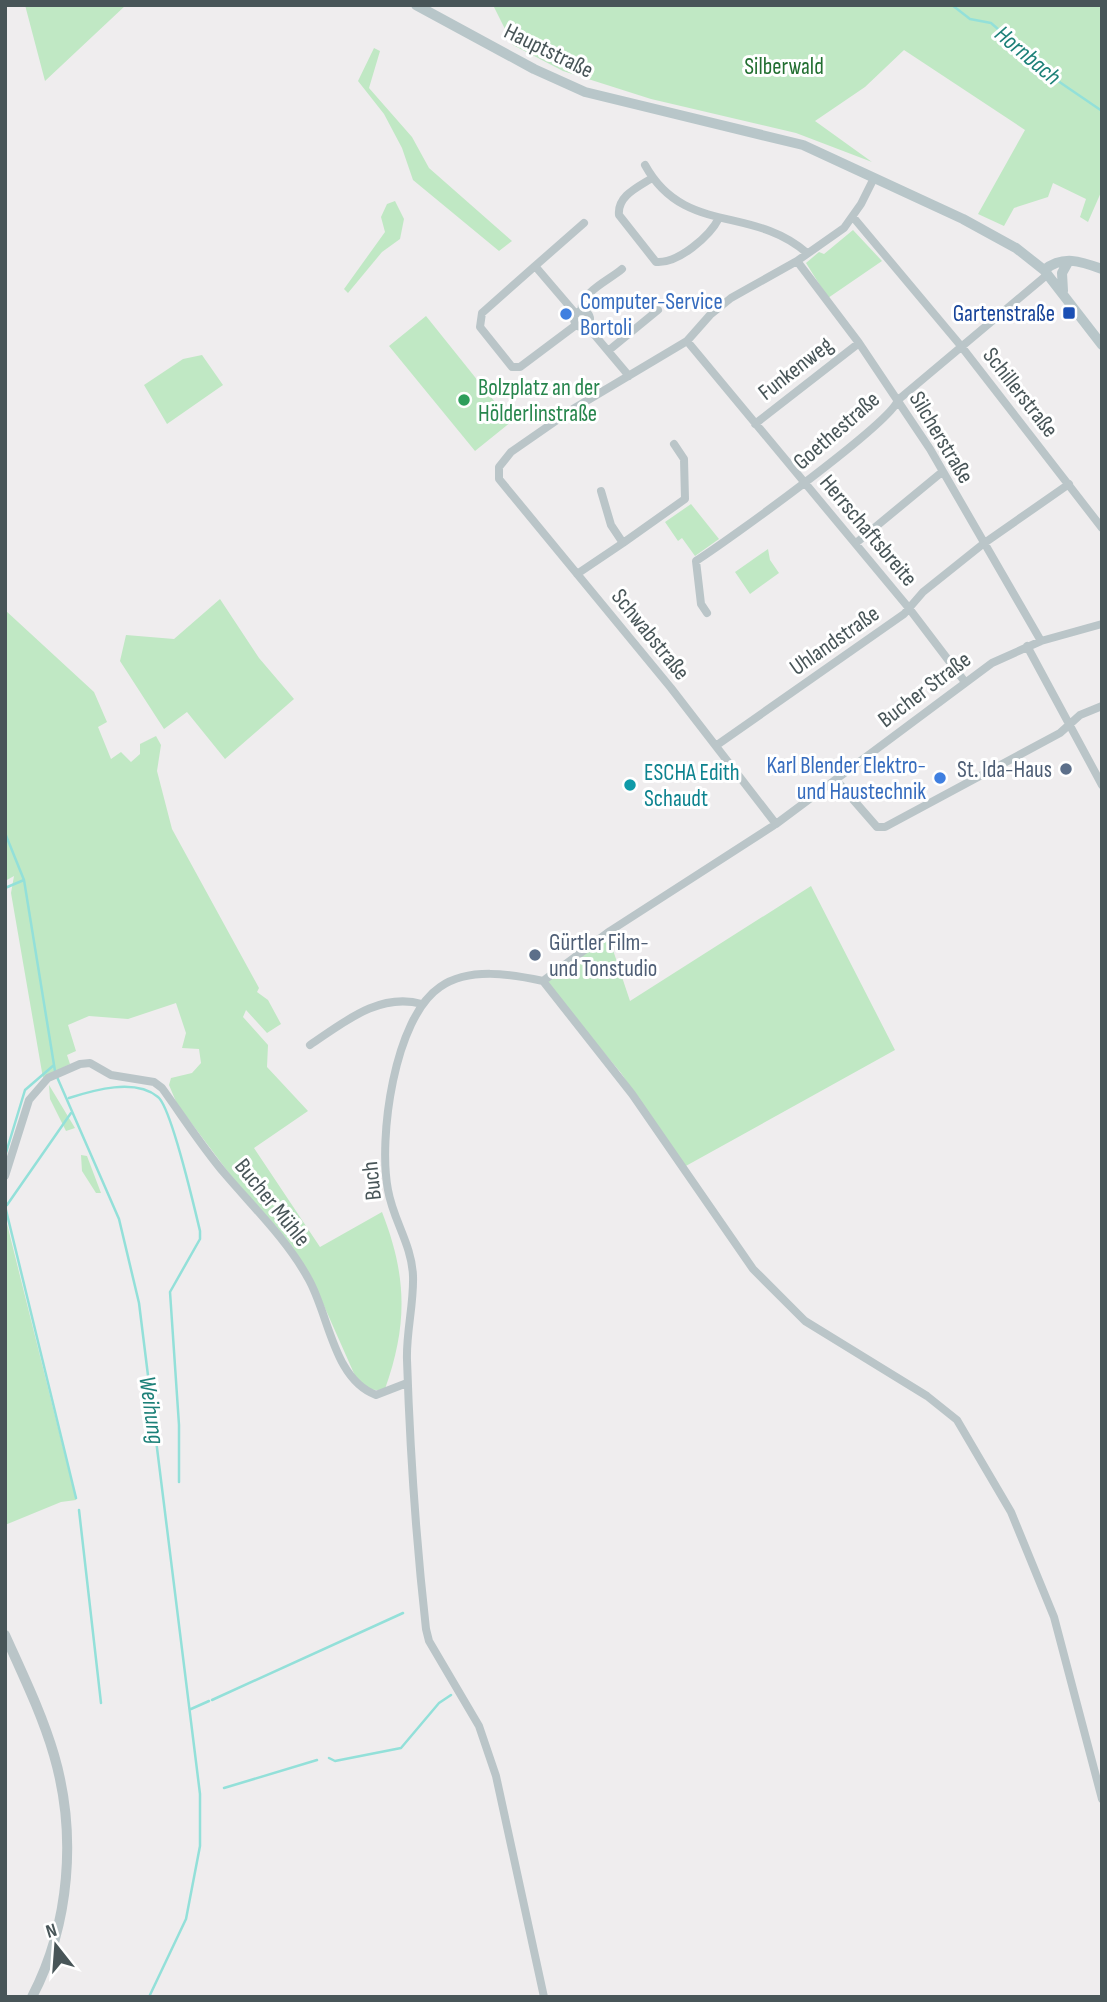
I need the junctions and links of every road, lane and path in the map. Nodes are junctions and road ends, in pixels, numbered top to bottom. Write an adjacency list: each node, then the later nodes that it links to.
1 (416, 5): 4 (main road, Hauptstraße)
2 (645, 165): 3 (street)
3 (652, 178): 6 (street); 6 (street)
4 (874, 178): 5 (street); 14 (main road)
5 (853, 217): 8 (street); 23 (street, Schillerstraße)
6 (719, 218): 8 (street)
7 (584, 223): 11 (street)
8 (807, 253): 9 (street)
9 (797, 261): 20 (street); 21 (street, Silcherstraße)
10 (1072, 262): 13 (main road); 14 (main road); 15 (main road)
11 (535, 266): 17 (street); 18 (street)
12 (622, 269): 17 (street)
13 (1102, 269)
14 (1046, 272): 15 (main road); 23 (street, Goethestraße)
15 (1063, 291): 22 (main road)
16 (658, 310): 24 (street)
17 (579, 313): 18 (street); 19 (street)
18 (576, 325): 19 (street)
19 (587, 326): 24 (street)
20 (687, 341): 25 (street); 27 (street, Herrschaftsbreite)
21 (859, 343): 26 (street, Silcherstraße); 27 (street, Funkenweg)
22 (1102, 345)
23 (961, 346): 26 (street, Goethestraße); 31 (street, Schillerstraße)
24 (608, 351): 25 (street)
25 (629, 376): 37 (street, Schwabstraße)
26 (898, 400): 29 (street, Silcherstraße); 30 (street, Goethestraße)
27 (755, 424): 30 (street, Herrschaftsbreite)
28 (674, 444): 34 (street)
29 (942, 472): 35 (street); 36 (street, Silcherstraße)
30 (805, 483): 35 (street, Herrschaftsbreite); 39 (street, Goethestraße)
31 (1069, 484): 33 (street, Schillerstraße); 36 (street, Uhlandstraße)
32 (601, 491): 34 (street)
33 (1102, 528)
34 (623, 543): 37 (street)
35 (856, 543): 38 (street, Herrschaftsbreite)
36 (983, 544): 38 (street, Uhlandstraße); 41 (street, Silcherstraße)
37 (577, 574): 46 (street, Schwabstraße)
38 (908, 607): 43 (street, Herrschaftsbreite); 46 (street, Uhlandstraße)
39 (708, 613)
40 (1102, 624): 41 (street, Bucher Straße)
41 (1041, 641): 42 (street, Bucher Straße)
42 (1027, 646): 43 (street, Bucher Straße); 45 (street)
43 (965, 682): 47 (street, Bucher Straße)
44 (1102, 706): 45 (street)
45 (1070, 726): 47 (street); 48 (street)
46 (717, 745): 49 (street, Schwabstraße)
47 (836, 780): 49 (street, Bucher Straße)
48 (1102, 785)
49 (776, 824): 50 (street, Bucher Straße)
50 (543, 981): 51 (street); 56 (street)
51 (422, 1004): 52 (street); 54 (street, Buch)
52 (310, 1045)
53 (5, 1176): 54 (street, Bucher Mühle)
54 (407, 1383): 58 (street)
55 (5, 1635): 57 (street)
56 (1102, 1799)
57 (32, 1997)
58 (544, 1997)

